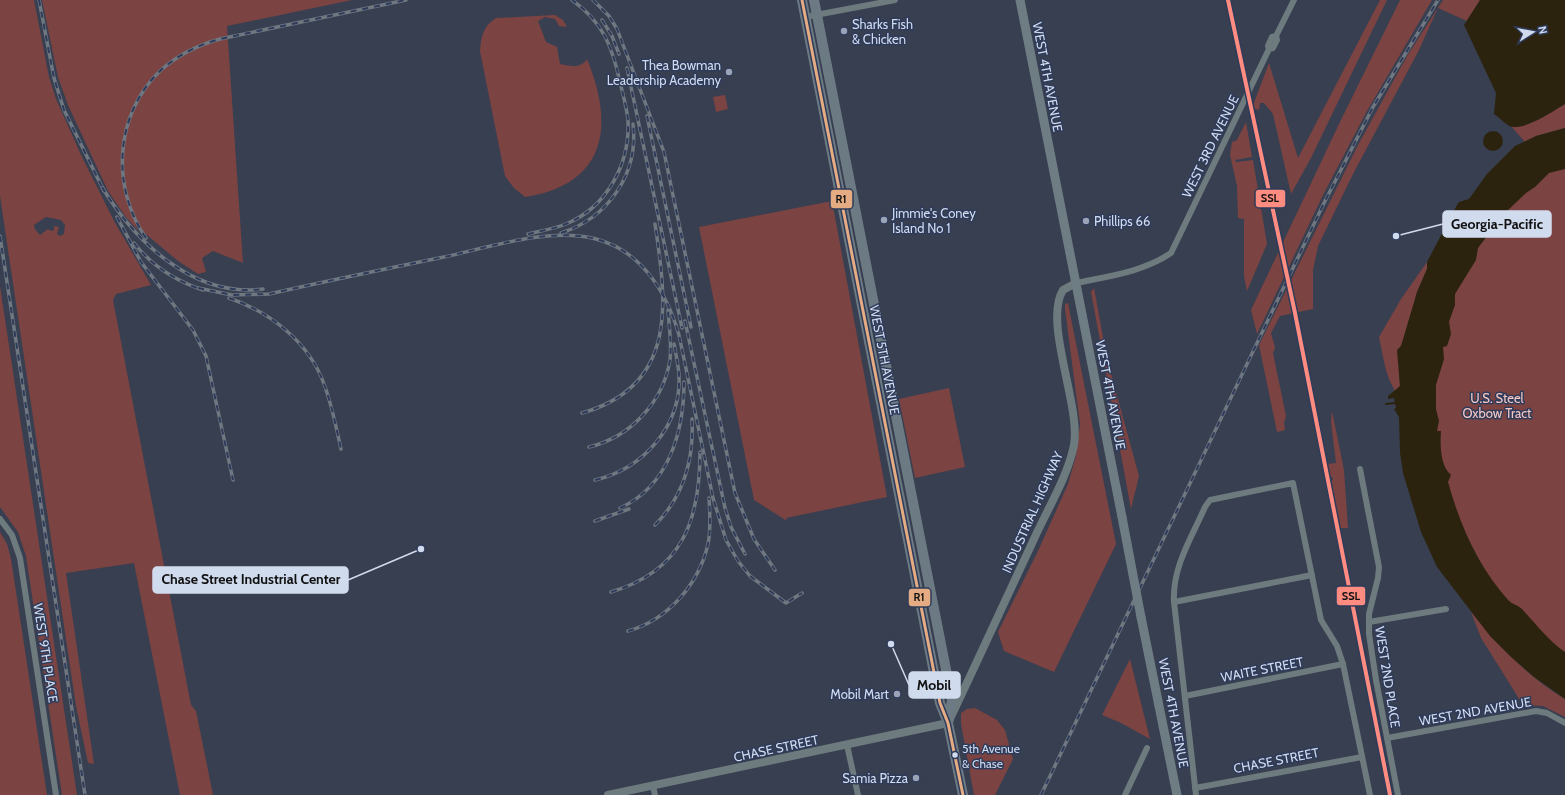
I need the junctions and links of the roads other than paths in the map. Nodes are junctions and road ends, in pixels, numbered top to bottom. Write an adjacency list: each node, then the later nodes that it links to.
1 (802, 0): 7 (main road, WEST 5TH AVENUE)
2 (814, 0): 6 (main road, WEST 5TH AVENUE)
3 (895, 0): 6 (street)
4 (1020, 0): 10 (main road, WEST 4TH AVENUE)
5 (1294, 0): 10 (street, WEST 3RD AVENUE)
6 (816, 14): 7 (street); 8 (main road, WEST 5TH AVENUE)
7 (805, 17): 9 (main road, WEST 5TH AVENUE)
8 (840, 131): 9 (main road); 11 (main road, WEST 5TH AVENUE)
9 (828, 134): 12 (main road, WEST 5TH AVENUE)
10 (1076, 284): 23 (street, INDUSTRIAL HIGHWAY); 37 (main road, WEST 4TH AVENUE, bridge)
11 (892, 396): 12 (main road); 15 (main road, WEST 5TH AVENUE)
12 (879, 398): 16 (main road, WEST 5TH AVENUE)
13 (1360, 469): 20 (street, WEST 2ND PLACE)
14 (0, 519): 31 (street, WEST 9TH PLACE)
15 (926, 569): 16 (main road); 23 (main road, WEST 5TH AVENUE)
16 (914, 572): 23 (main road, WEST 5TH AVENUE)
17 (1312, 575): 18 (street); 18 (street); 21 (street)
18 (1174, 602): 22 (street)
19 (1446, 609): 20 (street)
20 (1368, 622): 25 (street, WEST 2ND PLACE)
21 (1343, 664): 22 (street, WAITE STREET); 28 (street)
22 (1185, 696): 30 (street)
23 (948, 723): 26 (street, CHASE STREET); 35 (main road, WEST 5TH AVENUE)
24 (1565, 723): 25 (street, WEST 2ND AVENUE)
25 (1387, 738): 40 (street, WEST 2ND PLACE)
26 (847, 745): 29 (street, CHASE STREET); 34 (street)
27 (1147, 748): 36 (street)
28 (1362, 756): 30 (street, CHASE STREET); 39 (street)
29 (653, 786): 32 (street, CHASE STREET); 33 (street)
30 (1195, 788): 38 (street)
31 (56, 795)
32 (608, 795)
33 (655, 795)
34 (858, 795)
35 (963, 795)
36 (1125, 795)
37 (1177, 795)
38 (1196, 795)
39 (1370, 795)
40 (1398, 795)

